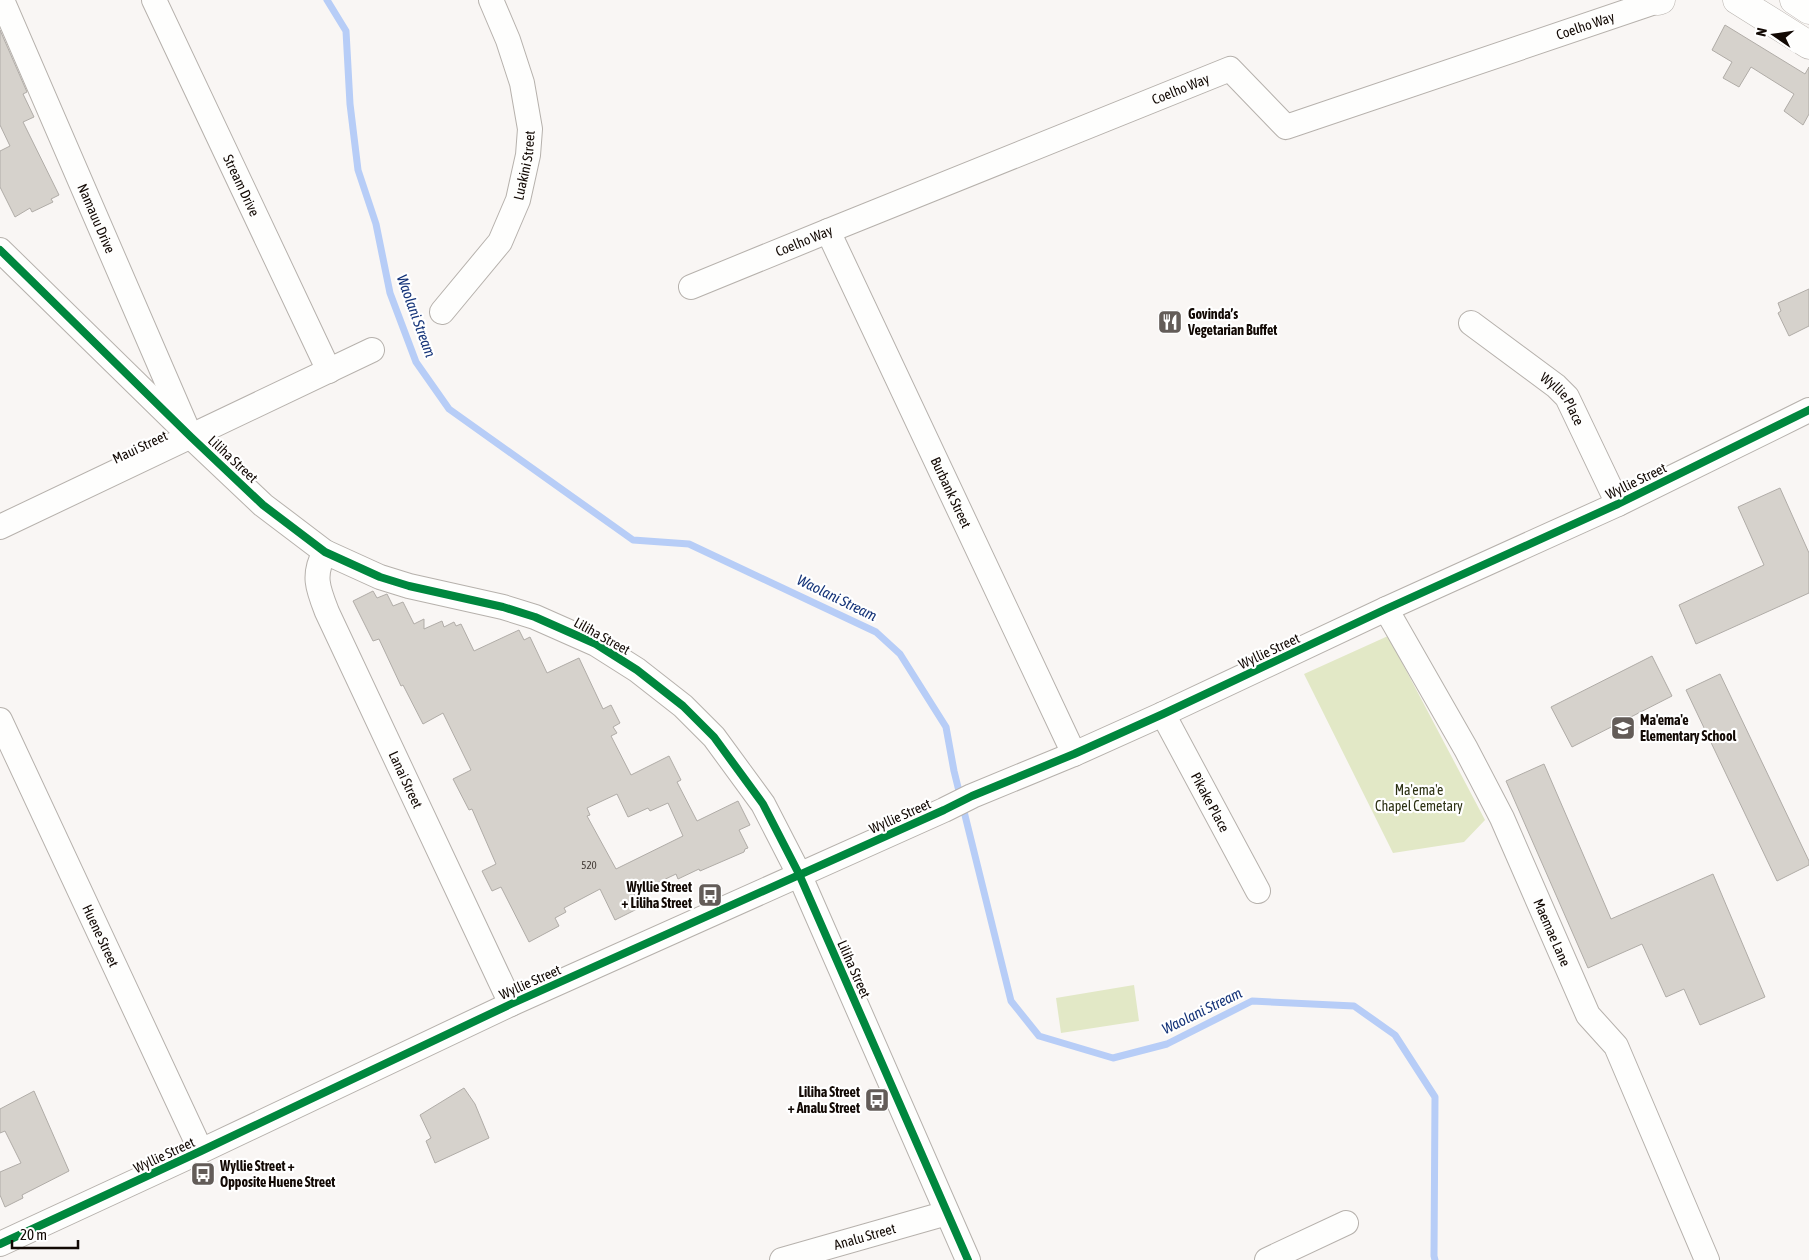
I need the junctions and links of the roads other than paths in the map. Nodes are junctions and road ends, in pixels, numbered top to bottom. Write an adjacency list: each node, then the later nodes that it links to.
1 (2, 0): 17 (street, Namauu Drive)
2 (154, 0): 15 (street, Stream Drive)
3 (491, 0): 12 (street, Luakini Street)
4 (1659, 0): 9 (street, Coelho Way)
5 (1737, 0): 8 (highway)
6 (1794, 0): 7 (highway)
7 (1809, 10)
8 (1809, 45)
9 (828, 230): 11 (street, Coelho Way); 24 (street, Burbank Street)
10 (0, 250): 17 (street, Liliha Street)
11 (691, 287)
12 (442, 312)
13 (1472, 323): 18 (street, Wyllie Place)
14 (372, 350): 15 (street, Maui Street)
15 (330, 371): 17 (street, Maui Street)
16 (1809, 410): 18 (street, Wyllie Street)
17 (191, 437): 19 (street, Maui Street); 20 (street, Liliha Street)
18 (1618, 504): 21 (street, Wyllie Street)
19 (0, 527)
20 (325, 552): 25 (street, Liliha Street); 27 (street, Lanai Street)
21 (1386, 609): 22 (street, Wyllie Street); 35 (street, Maemae Lane)
22 (1163, 714): 24 (street, Wyllie Street); 26 (street, Pikake Place)
23 (0, 720): 28 (street, Huene Street)
24 (1074, 754): 25 (street, Wyllie Street)
25 (799, 874): 27 (street, Wyllie Street); 29 (street, Liliha Street)
26 (1258, 891)
27 (510, 1004): 28 (street, Wyllie Street)
28 (201, 1151): 31 (street, Wyllie Street)
29 (947, 1213): 32 (street, Analu Street); 33 (street, Liliha Street)
30 (1346, 1223): 34 (street)
31 (0, 1244)
32 (782, 1260)
33 (968, 1260)
34 (1267, 1260)
35 (1707, 1260)

